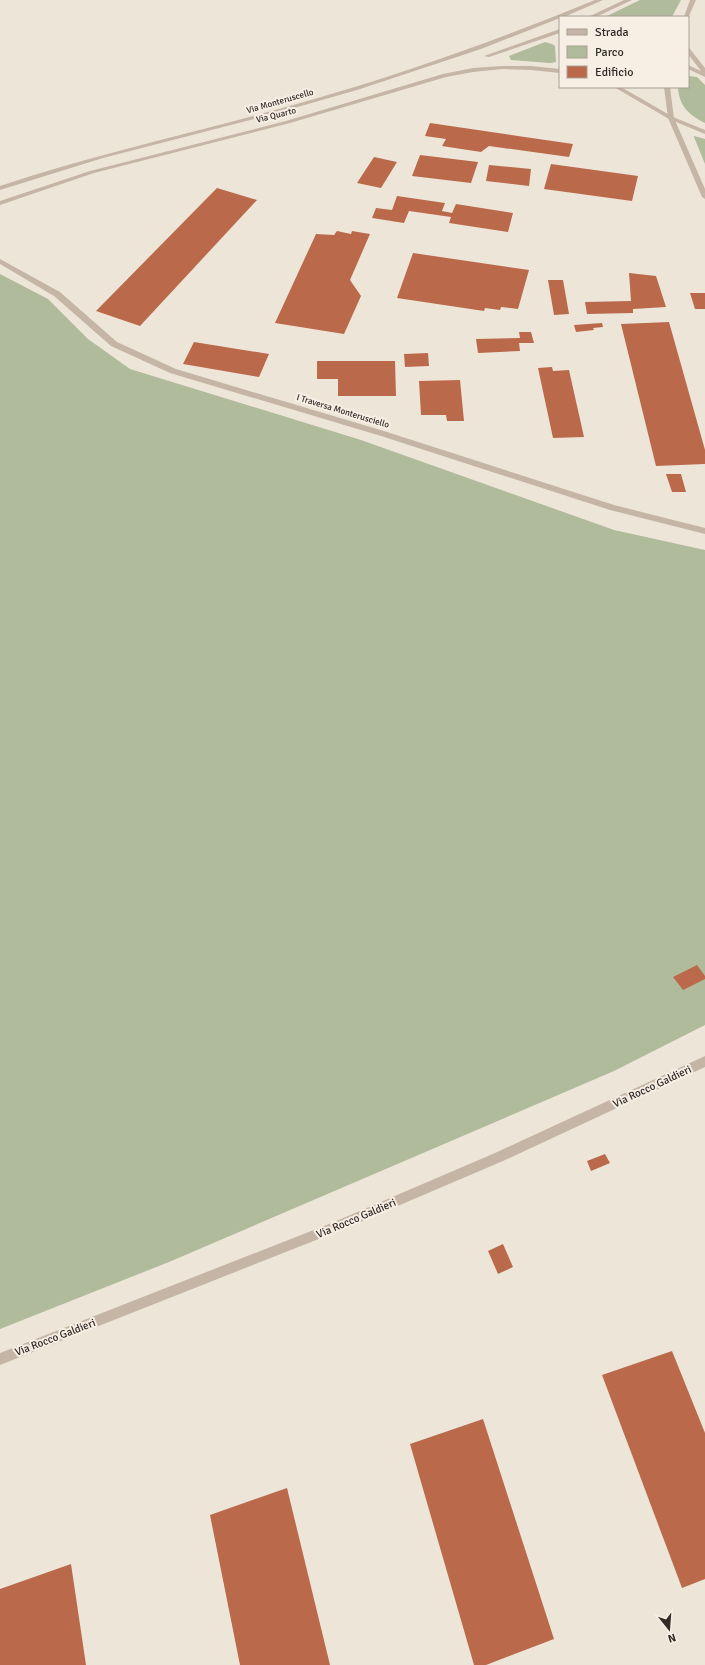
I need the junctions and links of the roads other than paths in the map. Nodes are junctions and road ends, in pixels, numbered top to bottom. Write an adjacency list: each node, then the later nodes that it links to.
1 (600, 0): 4 (street, Via Monteruscello)
2 (629, 0): 5 (street)
3 (693, 0): 6 (street)
4 (563, 16)
5 (593, 16)
6 (686, 16)
7 (559, 18): 8 (street, Via Monteruscello)
8 (551, 21): 9 (street); 20 (street, Via Monteruscello)
9 (559, 25)
10 (559, 30): 12 (street)
11 (689, 51): 15 (street)
12 (487, 56)
13 (689, 66): 15 (street)
14 (559, 71): 22 (street, Via Quarto)
15 (705, 73)
16 (619, 88): 18 (street)
17 (667, 88): 18 (street)
18 (671, 118): 19 (street); 21 (street)
19 (705, 132)
20 (0, 188)
21 (704, 194)
22 (0, 203)
23 (0, 261): 24 (street, I Traversa Monterusciello)
24 (705, 531)
25 (705, 1061): 26 (street, Via Rocco Galdieri)
26 (0, 1359)

